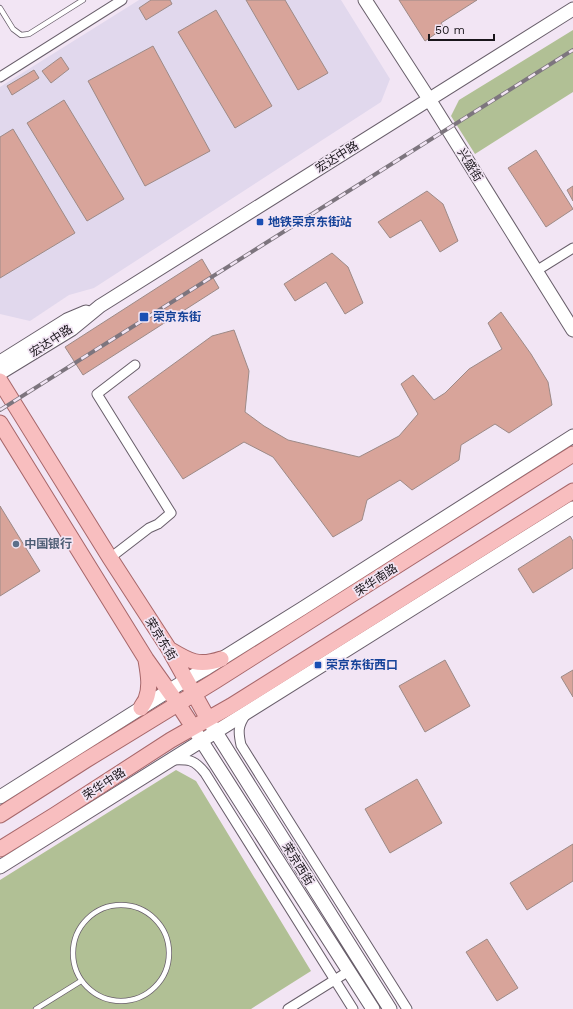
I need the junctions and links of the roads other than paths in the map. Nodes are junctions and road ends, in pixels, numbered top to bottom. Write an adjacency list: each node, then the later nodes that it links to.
1 (83, 0): 4 (lane)
2 (122, 0): 6 (street)
3 (365, 0): 7 (street, 兴盛街)
4 (0, 8)
5 (573, 9): 7 (street, 宏达中路)
6 (0, 77)
7 (429, 99): 9 (street, 兴盛街); 10 (street, 宏达中路)
8 (573, 248): 9 (street)
9 (536, 271): 11 (street, 兴盛街)
10 (100, 306): 12 (street, 宏达中路); 14 (street, 宏达中路)
11 (573, 330)
12 (0, 362)
13 (135, 365): 23 (street)
14 (0, 373)
15 (0, 381): 23 (main road, 荣京东街)
16 (0, 423): 27 (main road, 荣京东街)
17 (573, 436): 25 (street)
18 (573, 454): 24 (main road, 荣华南路)
19 (573, 491): 22 (main road)
20 (573, 508): 21 (street)
21 (551, 522): 22 (street); 34 (street)
22 (513, 529): 35 (main road)
23 (110, 558): 26 (main road, 荣京东街)
24 (341, 602): 25 (street); 31 (main road, 荣华南路)
25 (303, 608): 28 (street)
26 (169, 649): 28 (main road); 29 (main road, 荣京东街)
27 (146, 659): 30 (main road, 荣京东街); 33 (main road)
28 (222, 659): 29 (street)
29 (186, 680): 30 (street); 31 (main road, 荣京东街)
30 (168, 691): 32 (main road, 荣京东街); 33 (street)
31 (194, 694): 32 (main road, 荣华南路); 35 (main road, 荣京东街)
32 (178, 704): 36 (main road, 荣京东街); 42 (main road)
33 (141, 708): 40 (street)
34 (247, 712): 37 (street); 54 (street)
35 (208, 719): 36 (main road, 荣华中路); 37 (street, 荣京西街)
36 (193, 727): 38 (street, 荣京西街); 43 (main road, 荣华中路)
37 (215, 733): 38 (street); 53 (street, 荣京西街)
38 (202, 741): 39 (street); 46 (street, 荣京西街)
39 (170, 761): 41 (street); 47 (street)
40 (0, 797)
41 (93, 808): 43 (street); 45 (street)
42 (0, 814)
43 (55, 816): 44 (main road, 荣华中路)
44 (0, 849)
45 (0, 867)
46 (349, 971): 47 (street); 52 (street, 荣京西街)
47 (335, 980): 50 (street); 51 (street)
48 (81, 981): 48 (lane); 49 (lane)
49 (36, 1009)
50 (288, 1009)
51 (353, 1009)
52 (373, 1009)
53 (390, 1009)
54 (407, 1009)

